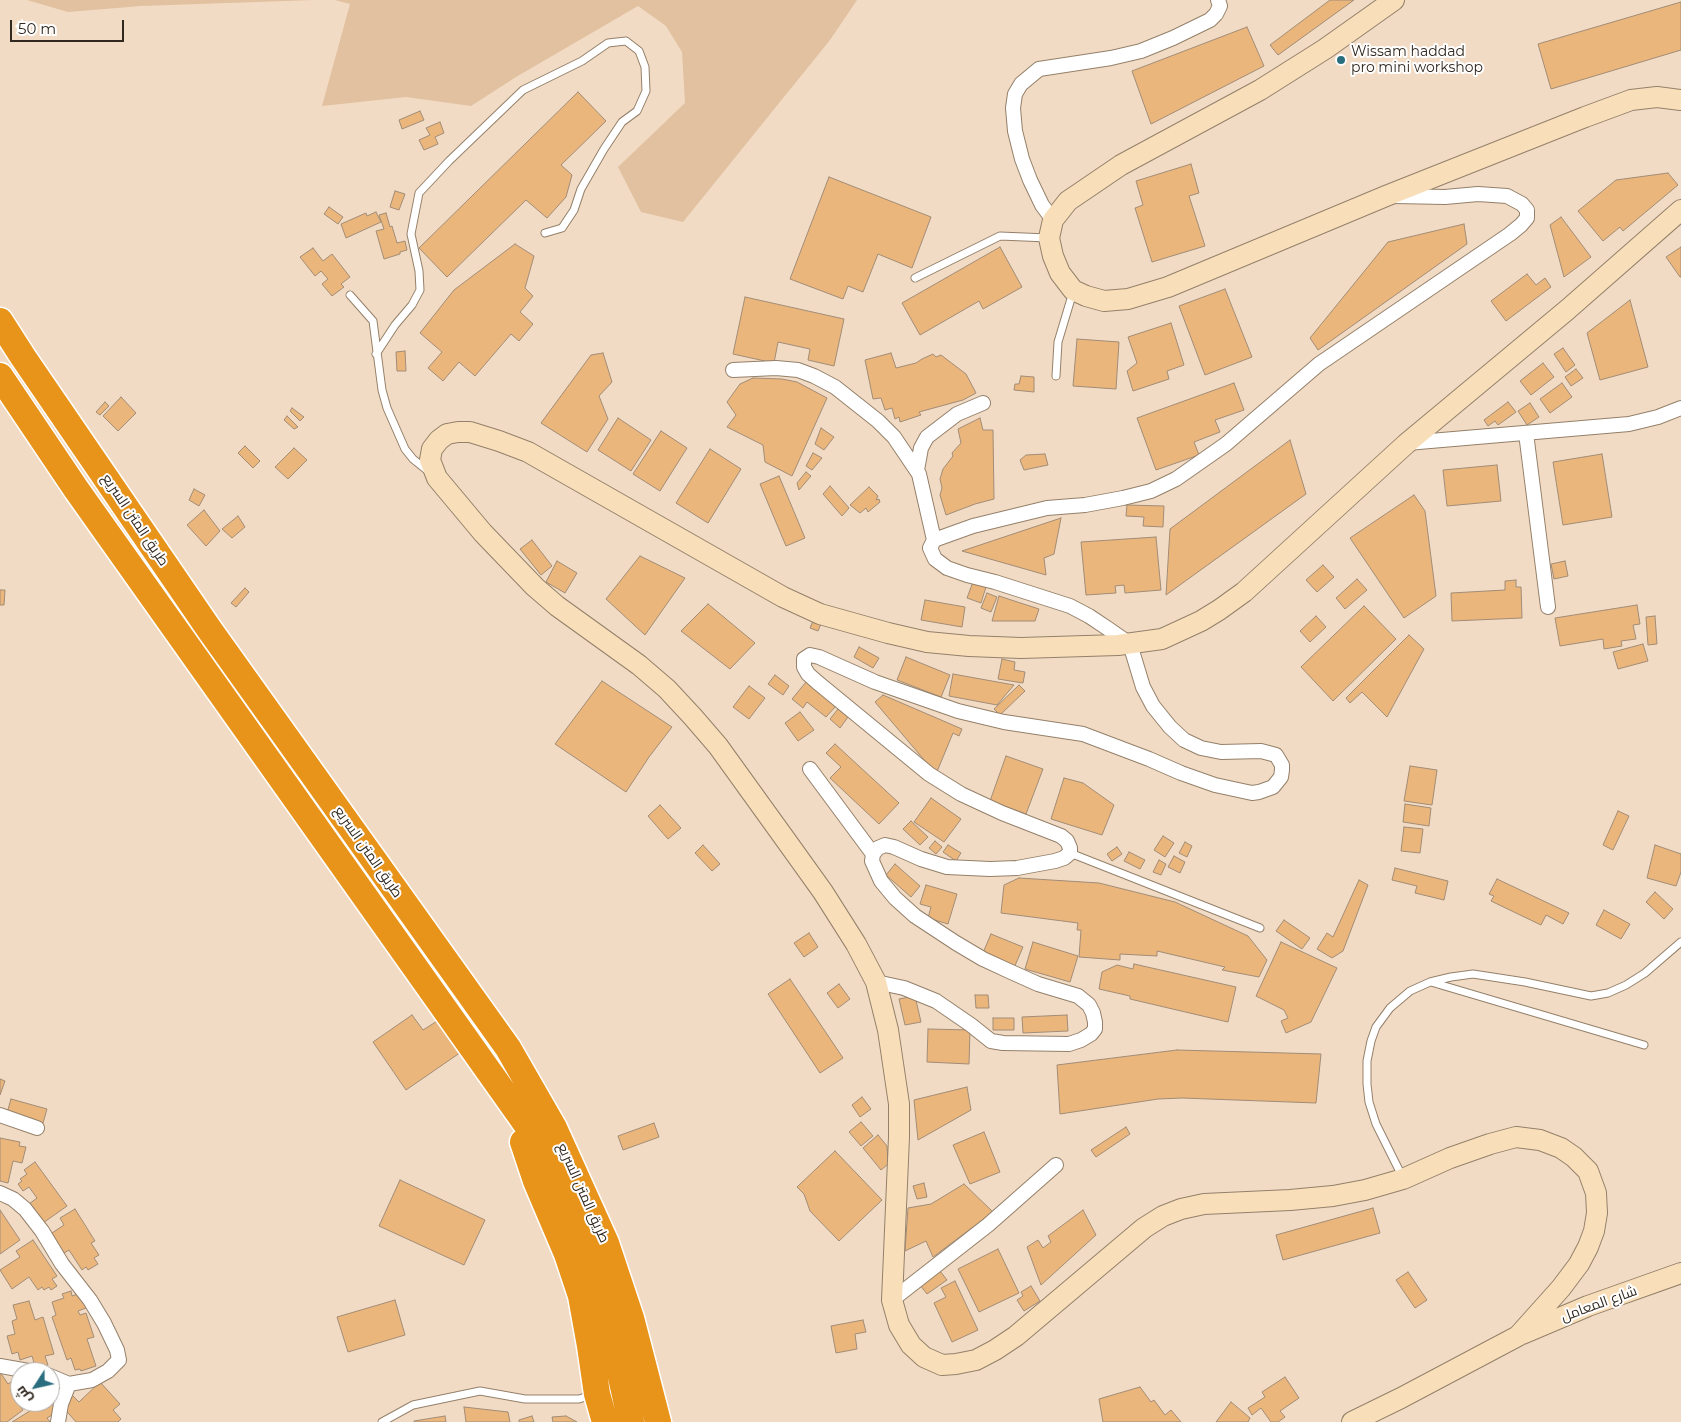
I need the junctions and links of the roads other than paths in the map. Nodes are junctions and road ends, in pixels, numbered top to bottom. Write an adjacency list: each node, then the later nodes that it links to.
1 (1218, 0): 6 (street)
2 (1394, 0): 6 (street)
3 (1681, 100): 4 (street)
4 (1386, 196): 9 (street); 22 (street)
5 (1681, 210): 19 (street)
6 (1051, 229): 8 (lane); 9 (street)
7 (545, 233): 12 (lane)
8 (915, 278)
9 (1073, 290): 15 (lane)
10 (350, 295): 12 (lane)
11 (0, 320): 49 (highway, طريق المتن السريع)
12 (376, 354): 21 (lane)
13 (733, 370): 20 (street)
14 (0, 376): 33 (highway, طريق المتن السريع)
15 (1056, 376)
16 (983, 403): 20 (street)
17 (1681, 408): 18 (street)
18 (1526, 433): 19 (street); 23 (street)
19 (1406, 444): 24 (street)
20 (917, 470): 22 (street)
21 (437, 478): 24 (street); 30 (street)
22 (934, 540): 24 (street)
23 (1548, 607)
24 (1130, 644): 26 (street)
25 (810, 769): 27 (street)
26 (1070, 853): 27 (street); 28 (lane)
27 (873, 854): 30 (street)
28 (1260, 928)
29 (1681, 942): 31 (lane)
30 (876, 982): 40 (street)
31 (1430, 982): 32 (lane); 37 (lane)
32 (1644, 1045)
33 (508, 1098): 44 (highway); 48 (highway, طريق المتن السريع)
34 (0, 1115): 35 (street)
35 (38, 1128)
36 (1056, 1165): 40 (street)
37 (1403, 1179): 40 (street); 41 (street)
38 (0, 1193): 43 (street)
39 (1681, 1273): 41 (street, شارع المعامل)
40 (892, 1300)
41 (1518, 1336): 50 (street, شارع المعامل)
42 (60, 1380): 43 (street)
43 (69, 1384): 45 (street)
44 (597, 1394): 46 (lane); 47 (highway)
45 (58, 1422)
46 (382, 1422)
47 (604, 1422)
48 (631, 1422)
49 (658, 1422)
50 (1352, 1422)

